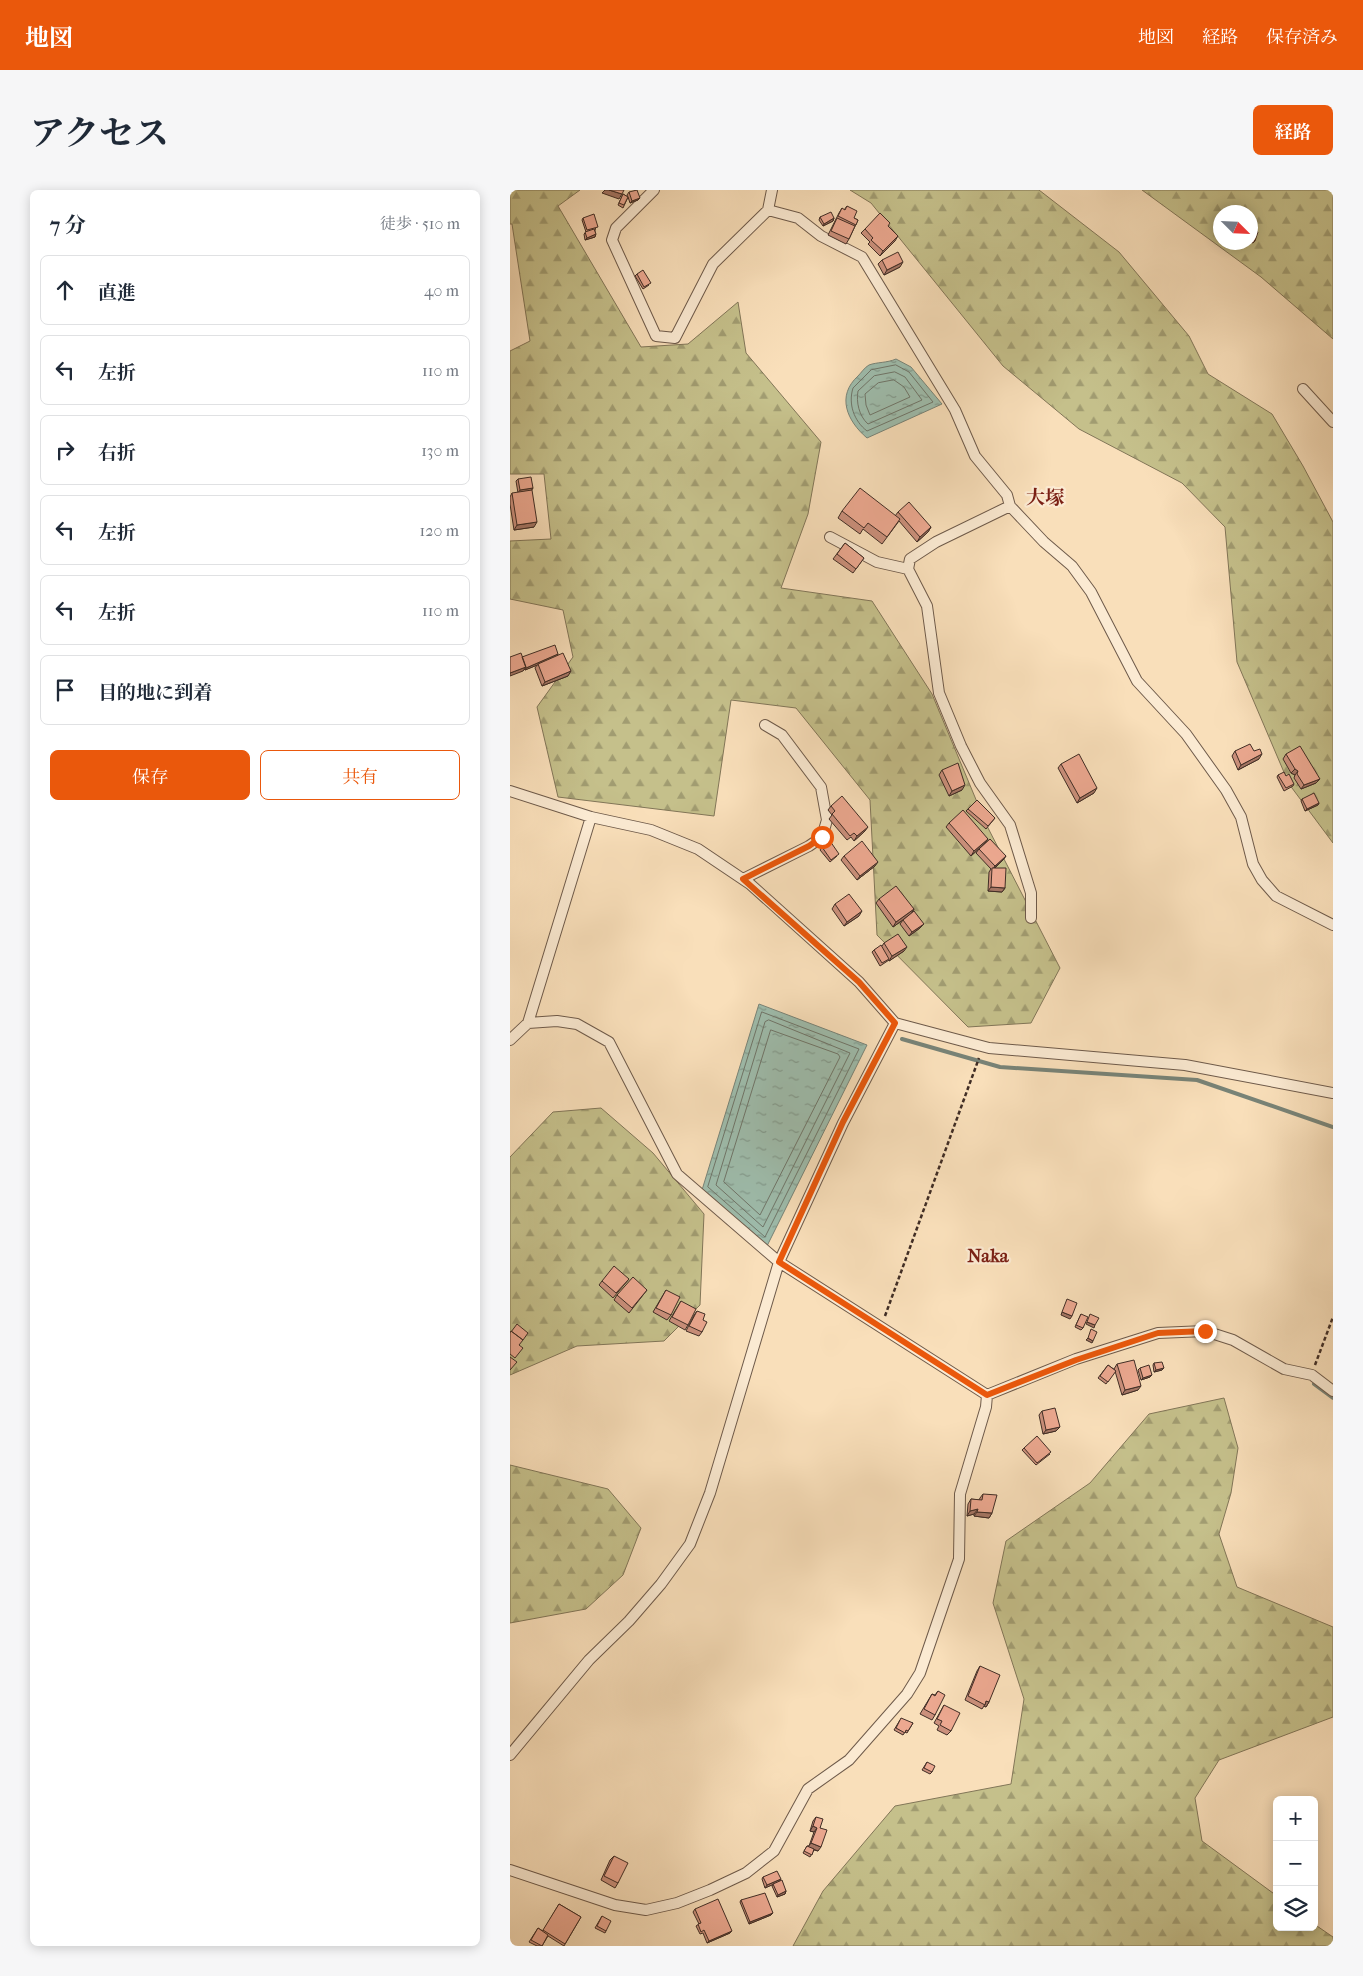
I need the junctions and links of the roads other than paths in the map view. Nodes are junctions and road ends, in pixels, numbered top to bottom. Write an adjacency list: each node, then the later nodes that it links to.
1 (654, 190): 3 (street)
2 (772, 190): 3 (street)
3 (768, 210): 6 (street)
4 (1303, 389): 5 (street)
5 (1333, 422)
6 (1010, 506): 8 (street); 14 (street)
7 (830, 537): 8 (street)
8 (908, 569): 13 (street)
9 (765, 725): 12 (street)
10 (510, 791): 11 (street)
11 (591, 817): 12 (street); 15 (street)
12 (743, 879): 16 (street)
13 (1030, 918)
14 (1333, 925)
15 (528, 1023): 17 (street); 19 (street)
16 (895, 1023): 18 (street); 19 (street)
17 (510, 1040)
18 (1333, 1093)
19 (779, 1262): 21 (street); 22 (street)
20 (1333, 1391): 21 (street)
21 (987, 1395): 23 (street)
22 (510, 1755)
23 (510, 1870)

